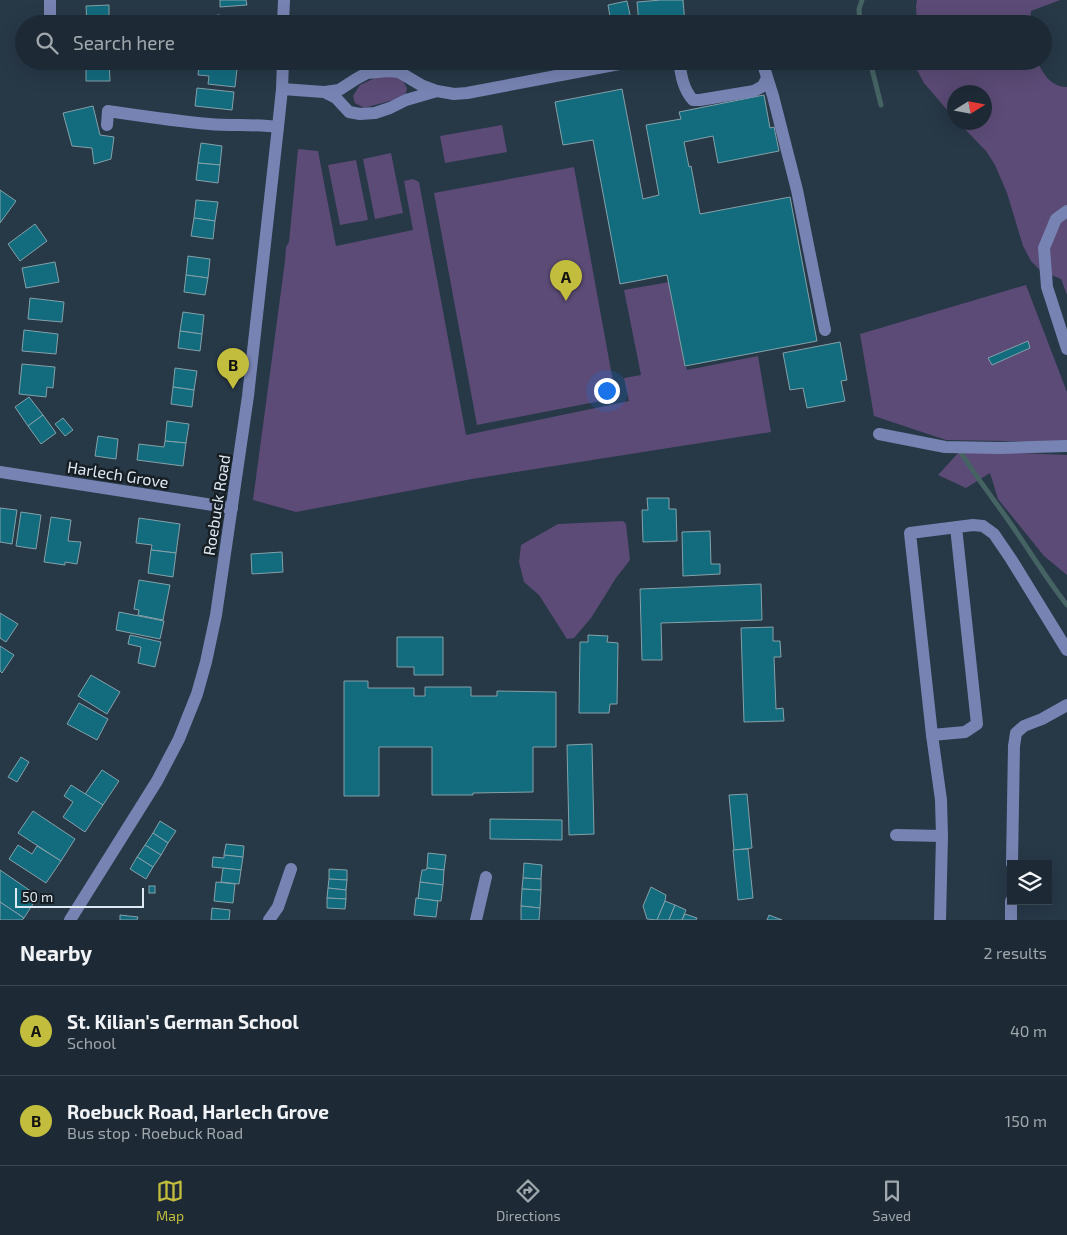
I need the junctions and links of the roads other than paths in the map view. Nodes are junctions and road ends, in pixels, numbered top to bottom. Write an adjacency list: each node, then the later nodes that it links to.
1 (50, 0): 3 (street)
2 (284, 0): 4 (street)
3 (50, 15)
4 (283, 15)
5 (283, 70): 10 (street, Roebuck Road)
6 (588, 70): 11 (street)
7 (681, 70): 9 (street)
8 (765, 70): 9 (street)
9 (767, 78): 16 (street)
10 (282, 89): 12 (street); 14 (street, Roebuck Road)
11 (437, 91): 12 (street); 12 (street)
12 (324, 92)
13 (107, 125): 14 (street)
14 (278, 127): 21 (street, Roebuck Road)
15 (1067, 211): 17 (street)
16 (825, 330)
17 (1067, 349)
18 (879, 434): 19 (street)
19 (1067, 446)
20 (0, 472): 21 (street, Harlech Grove)
21 (232, 508): 32 (street, Roebuck Road)
22 (956, 528): 23 (street); 25 (street); 25 (street)
23 (1067, 650)
24 (1067, 705): 28 (street)
25 (932, 735): 27 (street)
26 (896, 834): 27 (street)
27 (942, 836): 35 (street)
28 (1012, 860)
29 (291, 869): 33 (street)
30 (486, 877): 34 (street)
31 (1011, 905): 36 (street)
32 (70, 920)
33 (269, 920)
34 (476, 920)
35 (940, 920)
36 (1011, 920)

